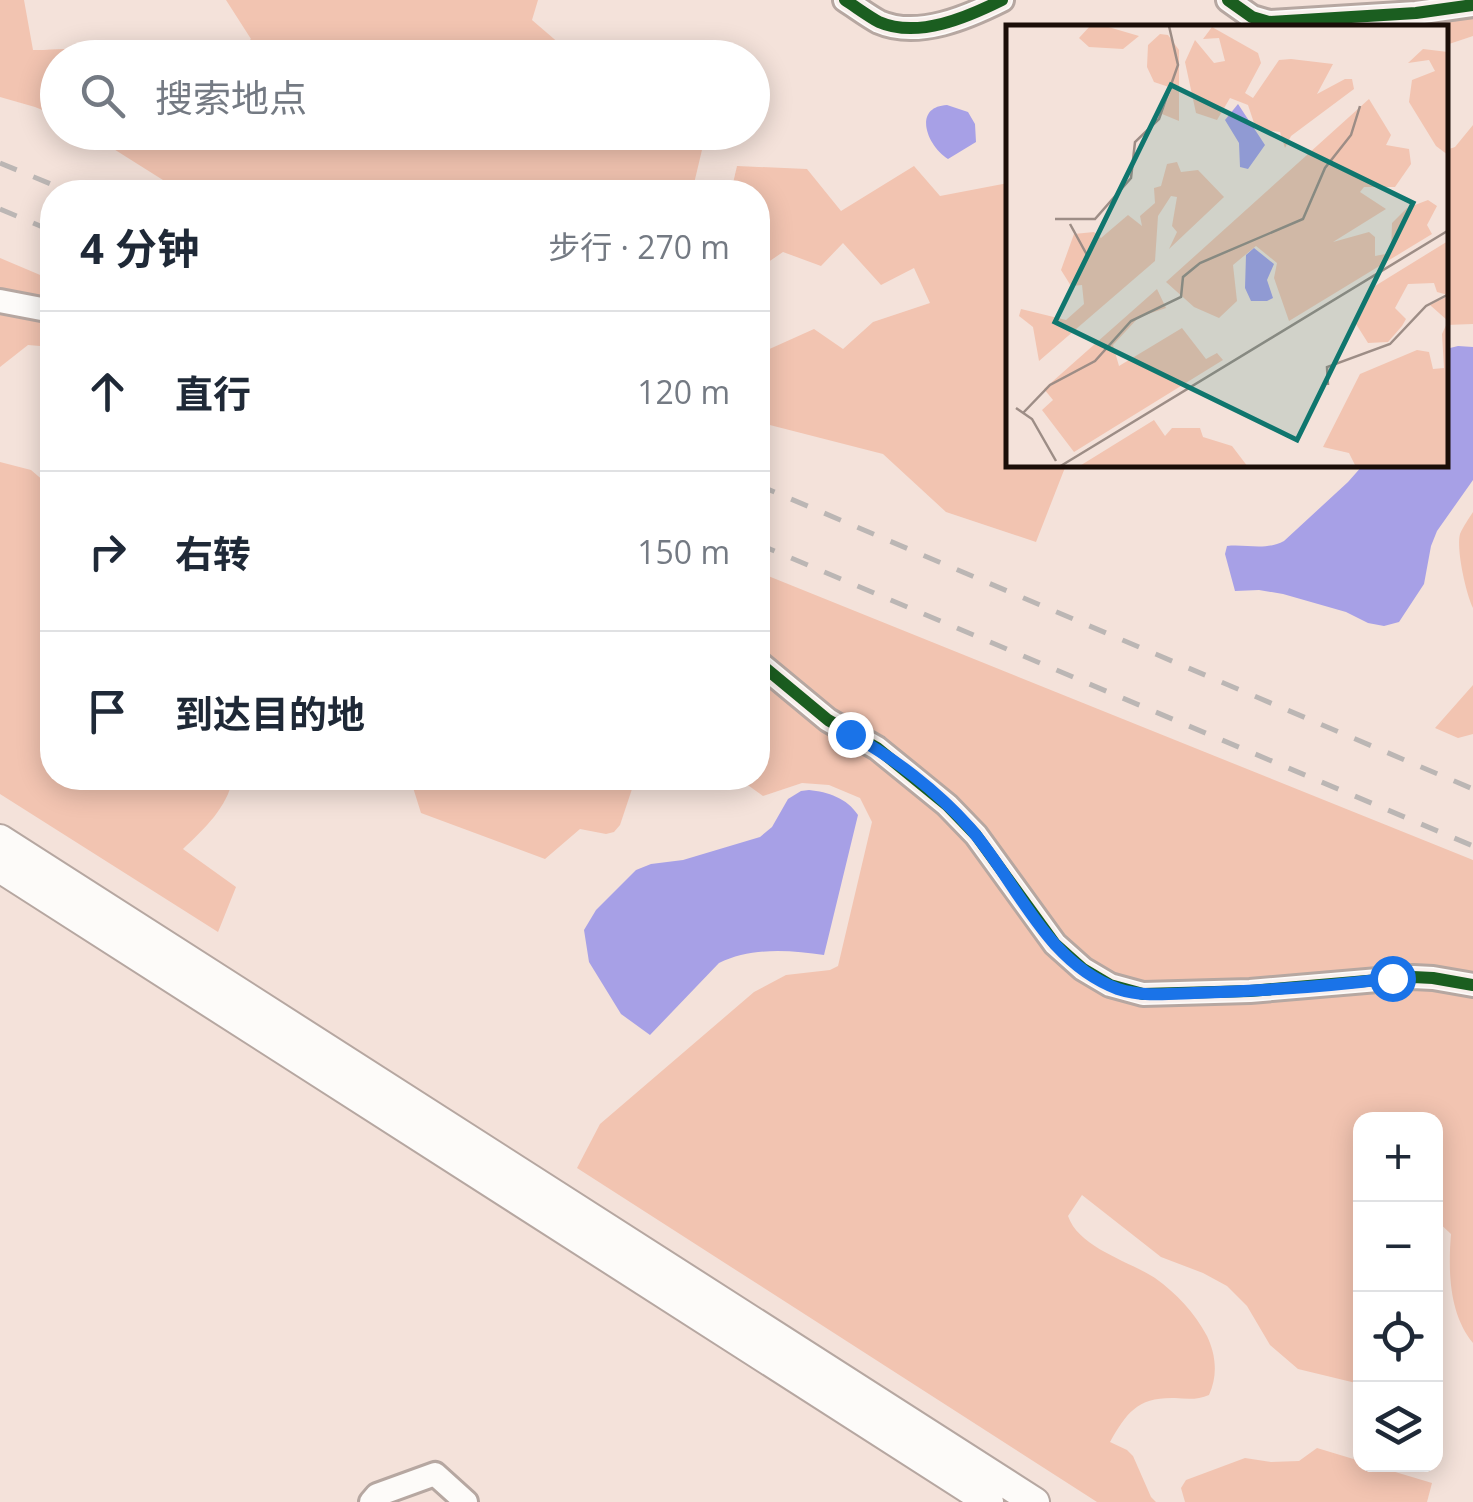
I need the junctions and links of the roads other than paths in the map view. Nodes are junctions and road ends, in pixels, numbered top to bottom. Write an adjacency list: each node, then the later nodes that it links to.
1 (846, 0): 2 (street)
2 (1002, 0)
3 (1228, 0): 4 (street)
4 (1473, 5)
5 (0, 301): 6 (street)
6 (40, 309)
7 (770, 672): 10 (street)
8 (0, 839): 14 (main road)
9 (0, 868): 13 (main road)
10 (1473, 985)
11 (371, 1502): 12 (street)
12 (466, 1502)
13 (989, 1502)
14 (1035, 1502)

